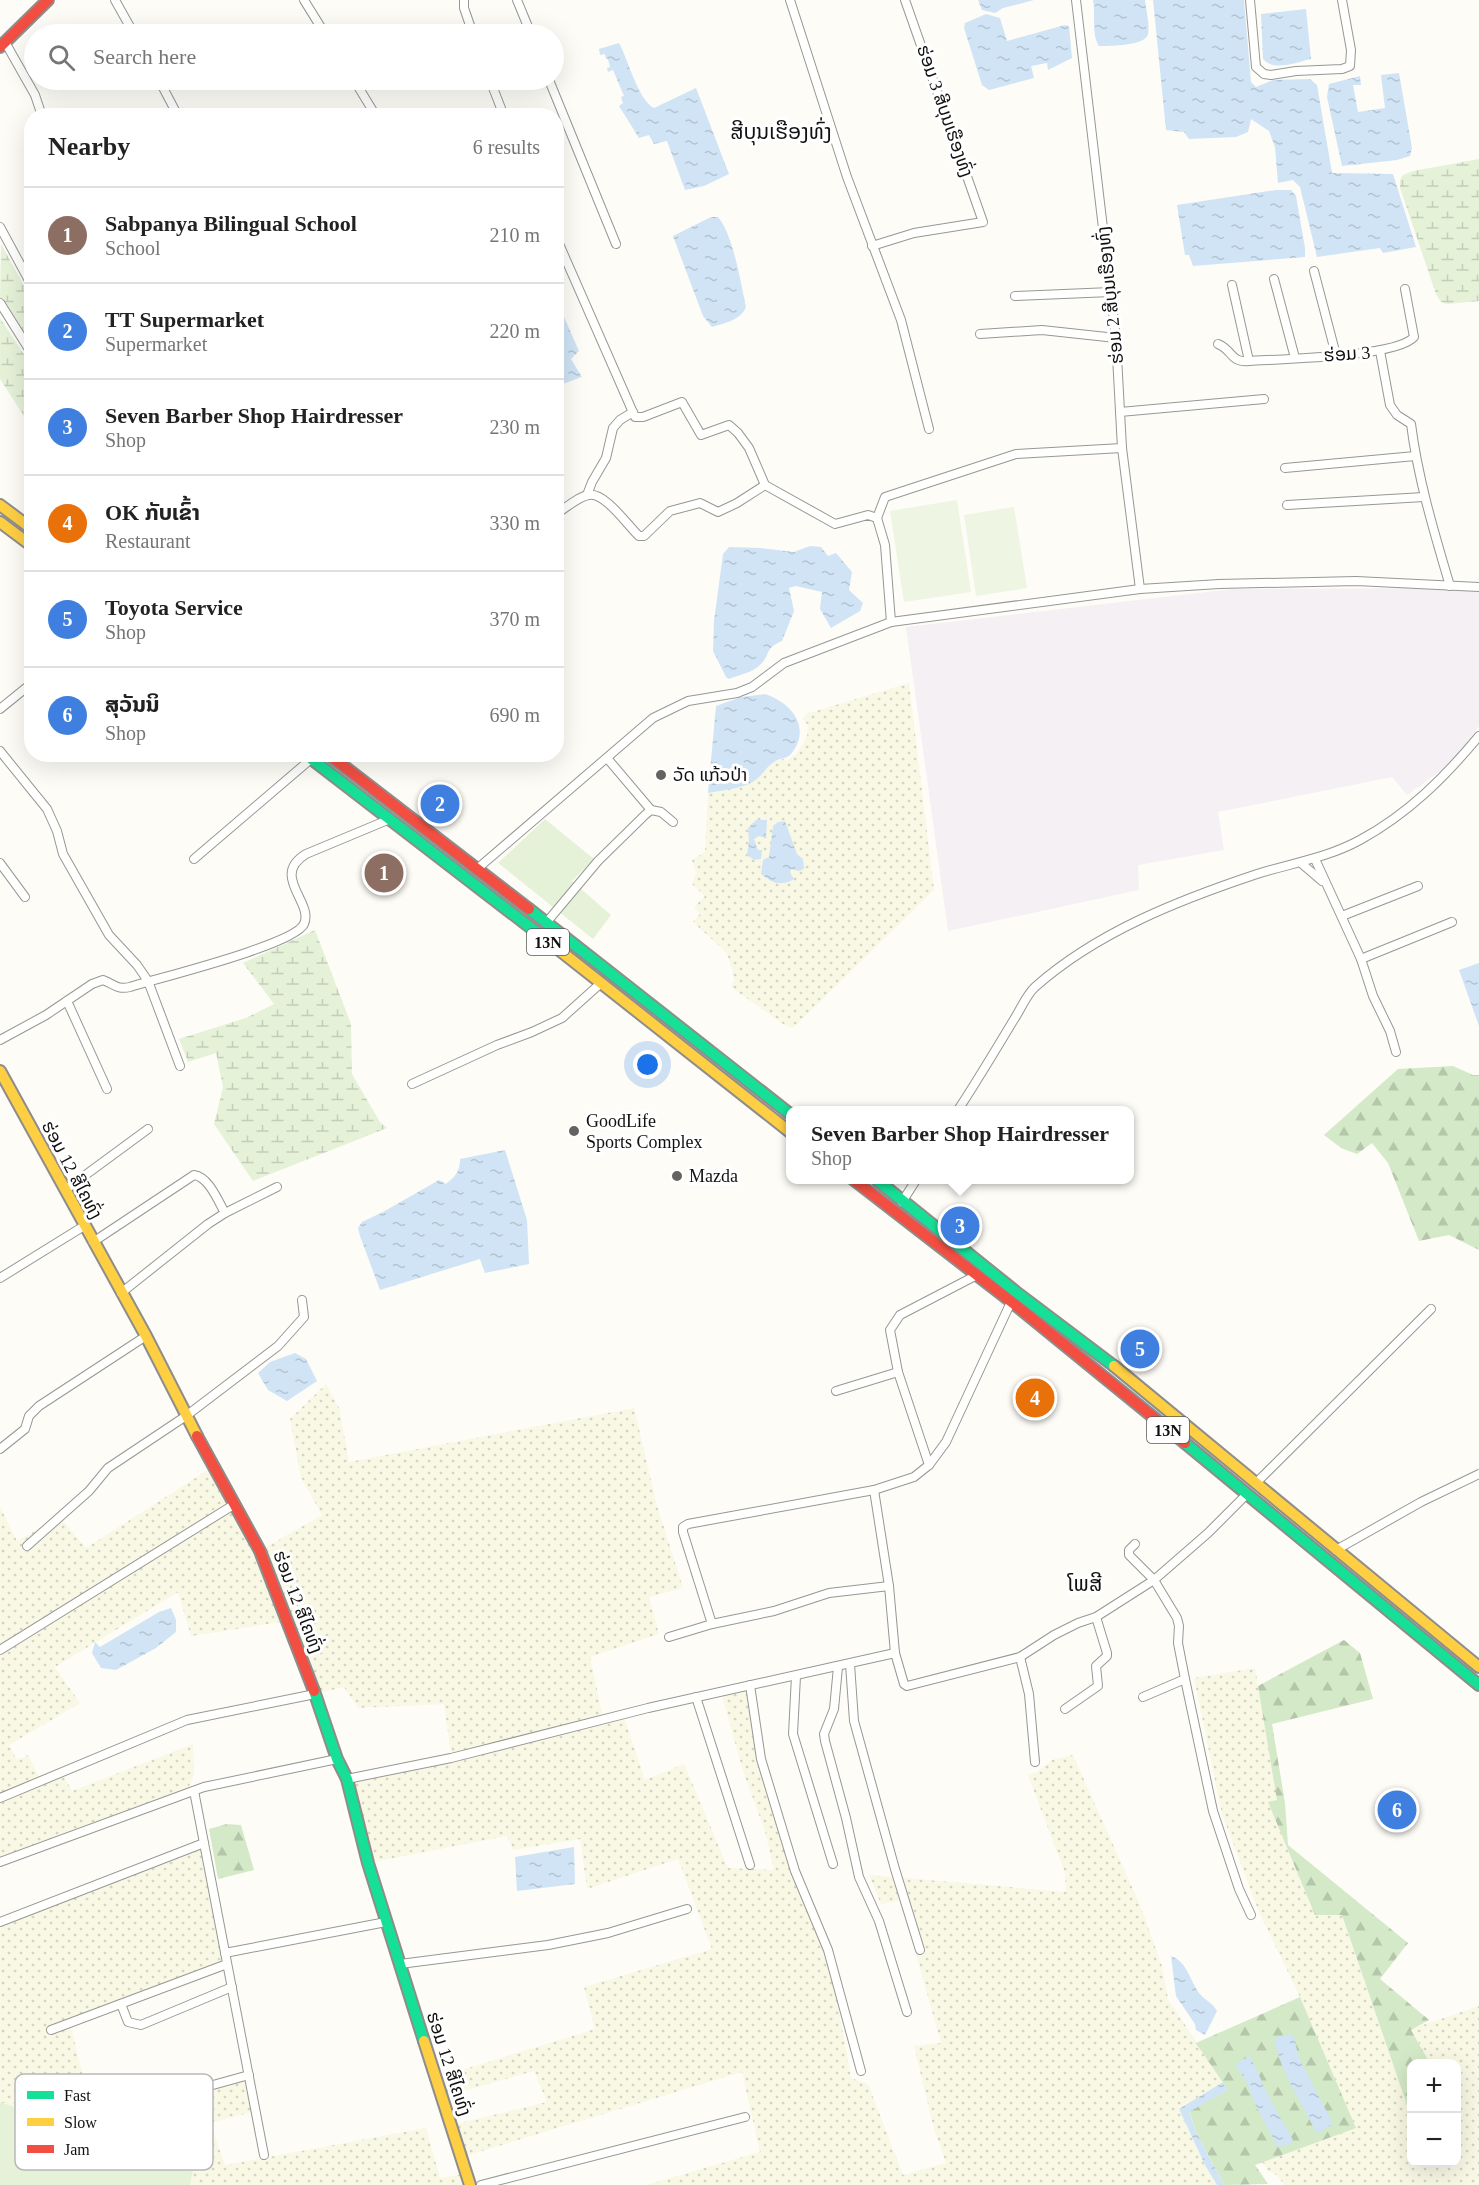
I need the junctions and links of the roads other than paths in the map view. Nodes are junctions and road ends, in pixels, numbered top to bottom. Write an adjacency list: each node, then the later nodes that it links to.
1 (115, 0): 11 (street)
2 (304, 0): 12 (street)
3 (464, 0): 13 (street)
4 (517, 0): 14 (street)
5 (790, 0): 30 (street)
6 (905, 0): 30 (street, ຮ່ອມ 3 ສີບຸນເຮືອງທົ່ງ)
7 (1076, 0): 37 (street, ຮ່ອມ 2 ສີບຸນເຮືອງທົ່ງ)
8 (1250, 0): 9 (street)
9 (1342, 0)
10 (43, 2): 15 (main road)
11 (128, 24)
12 (320, 24)
13 (470, 24)
14 (527, 24)
15 (2, 44): 16 (street)
16 (24, 79)
17 (31, 90): 22 (street)
18 (164, 90): 23 (street)
19 (360, 90): 24 (street)
20 (494, 90): 25 (street)
21 (553, 90): 26 (street)
22 (39, 108)
23 (174, 108)
24 (371, 108)
25 (501, 108)
26 (560, 108)
27 (564, 117): 29 (street)
28 (0, 227): 32 (street)
29 (616, 244)
30 (872, 246): 51 (street)
31 (564, 255): 49 (street)
32 (24, 271)
33 (1314, 271): 45 (street)
34 (1274, 279): 46 (street)
35 (1233, 285): 47 (street)
36 (1405, 289): 44 (street)
37 (1110, 292): 38 (street); 41 (street, ຮ່ອມ 2 ສີບຸນເຮືອງທົ່ງ)
38 (1015, 296)
39 (0, 303): 42 (street)
40 (980, 334): 41 (street)
41 (1116, 338): 50 (street, ຮ່ອມ 2 ສີບຸນເຮືອງທົ່ງ)
42 (24, 341)
43 (1218, 344): 47 (street)
44 (1380, 351): 45 (street, ຮ່ອມ 3); 53 (street, ຮ່ອມ 3)
45 (1336, 355): 46 (street, ຮ່ອມ 3)
46 (1295, 358): 47 (street, ຮ່ອມ 3)
47 (1249, 361)
48 (1264, 399): 50 (street)
49 (633, 412): 55 (street); 56 (street)
50 (1120, 412): 52 (street, ຮ່ອມ 2 ສີບຸນເຮືອງທົ່ງ)
51 (929, 429)
52 (1122, 448): 61 (street); 67 (street, ຮ່ອມ 2 ສີບຸນເຮືອງທົ່ງ)
53 (1415, 456): 54 (street); 57 (street, ຮ່ອມ 3)
54 (1285, 468)
55 (765, 485): 56 (street); 61 (street)
56 (587, 495): 60 (street)
57 (1424, 497): 59 (street); 65 (street, ຮ່ອມ 3)
58 (0, 505): 63 (main road)
59 (1287, 505)
60 (564, 509)
61 (877, 518): 68 (street)
62 (0, 522): 64 (main road)
63 (24, 523)
64 (24, 540)
65 (1450, 586): 66 (street); 67 (street)
66 (1479, 587)
67 (1140, 590): 68 (street)
68 (891, 622): 73 (street)
69 (24, 690): 70 (street)
70 (0, 709)
71 (1479, 736): 81 (street)
72 (0, 750): 92 (street)
73 (607, 758): 77 (street); 84 (street)
74 (308, 762): 80 (street)
75 (318, 762): 78 (main road, 13N)
76 (338, 762): 84 (main road, 13N)
77 (651, 810): 79 (street); 90 (street)
78 (390, 819): 92 (street); 93 (main road, 13N)
79 (672, 822)
80 (194, 859)
81 (1315, 859): 83 (street); 85 (street)
82 (0, 863): 87 (street)
83 (1301, 863): 85 (street); 101 (street)
84 (477, 869): 90 (main road, 13N)
85 (1325, 884): 88 (street)
86 (1418, 886): 88 (street)
87 (25, 897)
88 (1342, 916): 91 (street)
89 (1452, 922): 91 (street)
90 (546, 923): 102 (main road, 13N)
91 (1361, 959): 96 (street)
92 (148, 981): 94 (street); 97 (street)
93 (601, 983): 99 (street); 104 (main road, 13N)
94 (67, 1001): 95 (street); 100 (street)
95 (0, 1040)
96 (1396, 1052)
97 (180, 1066)
98 (0, 1071): 109 (main road, ຮ່ອມ 12 ສີໄຄທົ່ງ)
99 (412, 1084)
100 (107, 1089)
101 (960, 1106)
102 (786, 1111)
103 (148, 1129): 109 (street)
104 (786, 1129)
105 (861, 1184): 111 (main road, 13N)
106 (884, 1184): 110 (main road, 13N)
107 (913, 1184): 110 (street)
108 (277, 1187): 112 (street)
109 (64, 1190): 113 (main road, ຮ່ອມ 12 ສີໄຄທົ່ງ)
110 (904, 1199): 111 (street); 125 (main road, 13N)
111 (895, 1210): 115 (main road, 13N)
112 (225, 1213): 114 (street); 117 (street)
113 (84, 1226): 114 (main road, ຮ່ອມ 12 ສີໄຄທົ່ງ); 116 (street)
114 (93, 1242): 117 (main road, ຮ່ອມ 12 ສີໄຄທົ່ງ)
115 (977, 1275): 119 (main road, 13N); 122 (street)
116 (0, 1278)
117 (121, 1293): 121 (main road, ຮ່ອມ 12 ສີໄຄທົ່ງ)
118 (302, 1300): 124 (street)
119 (1011, 1302): 126 (main road, 13N); 128 (street)
120 (1431, 1309): 130 (street)
121 (146, 1336): 124 (main road, ຮ່ອມ 12 ສີໄຄທົ່ງ); 127 (street)
122 (897, 1372): 123 (street); 128 (street)
123 (836, 1391)
124 (186, 1416): 133 (main road, ຮ່ອມ 12 ສີໄຄທົ່ງ); 135 (street)
125 (1195, 1433): 126 (main road); 130 (main road, 13N)
126 (1186, 1444): 132 (main road, 13N)
127 (0, 1449)
128 (929, 1465): 131 (street)
129 (1479, 1474): 136 (street)
130 (1256, 1483): 136 (main road, 13N)
131 (874, 1490): 138 (street); 140 (street)
132 (1247, 1494): 137 (street); 151 (main road, 13N)
133 (235, 1504): 142 (street); 152 (main road, ຮ່ອມ 12 ສີໄຄທົ່ງ)
134 (1135, 1544): 137 (street)
135 (27, 1546)
136 (1336, 1550): 147 (main road, 13N)
137 (1154, 1580): 139 (street); 149 (street)
138 (889, 1586): 140 (street); 143 (street)
139 (1096, 1617): 144 (street); 155 (street)
140 (712, 1624): 141 (street)
141 (669, 1637)
142 (0, 1650)
143 (895, 1653): 144 (street); 145 (street)
144 (1020, 1657): 157 (street)
145 (850, 1664): 146 (street); 169 (street)
146 (838, 1666): 148 (street); 175 (street)
147 (1479, 1668)
148 (796, 1676): 150 (street); 163 (street)
149 (1185, 1679): 154 (street); 166 (street)
150 (750, 1685): 153 (street); 177 (street)
151 (1479, 1685)
152 (315, 1694): 156 (main road, ຮ່ອມ 12 ສີໄຄທົ່ງ); 160 (street)
153 (696, 1697): 158 (street); 164 (street)
154 (1143, 1697)
155 (1065, 1709)
156 (337, 1758): 158 (main road, ຮ່ອມ 12 ສີໄຄທົ່ງ); 159 (street)
157 (1035, 1761)
158 (347, 1779): 168 (main road, ຮ່ອມ 12 ສີໄຄທົ່ງ)
159 (194, 1791): 161 (street); 162 (street)
160 (0, 1798)
161 (204, 1843): 167 (street); 170 (street)
162 (0, 1862)
163 (833, 1864)
164 (750, 1865)
165 (687, 1909): 172 (street)
166 (1251, 1915)
167 (0, 1922)
168 (386, 1922): 170 (street); 172 (main road, ຮ່ອມ 12 ສີໄຄທົ່ງ)
169 (920, 1950)
170 (225, 1953): 171 (street)
171 (227, 1964): 173 (street); 174 (street)
172 (400, 1964): 182 (main road, ຮ່ອມ 12 ສີໄຄທົ່ງ)
173 (232, 1988): 174 (street); 178 (street)
174 (121, 2004): 176 (street)
175 (907, 2012)
176 (51, 2030)
177 (861, 2071)
178 (249, 2075): 179 (street); 181 (street)
179 (213, 2085)
180 (745, 2117): 183 (street)
181 (264, 2155)
182 (470, 2185)
183 (481, 2185)

